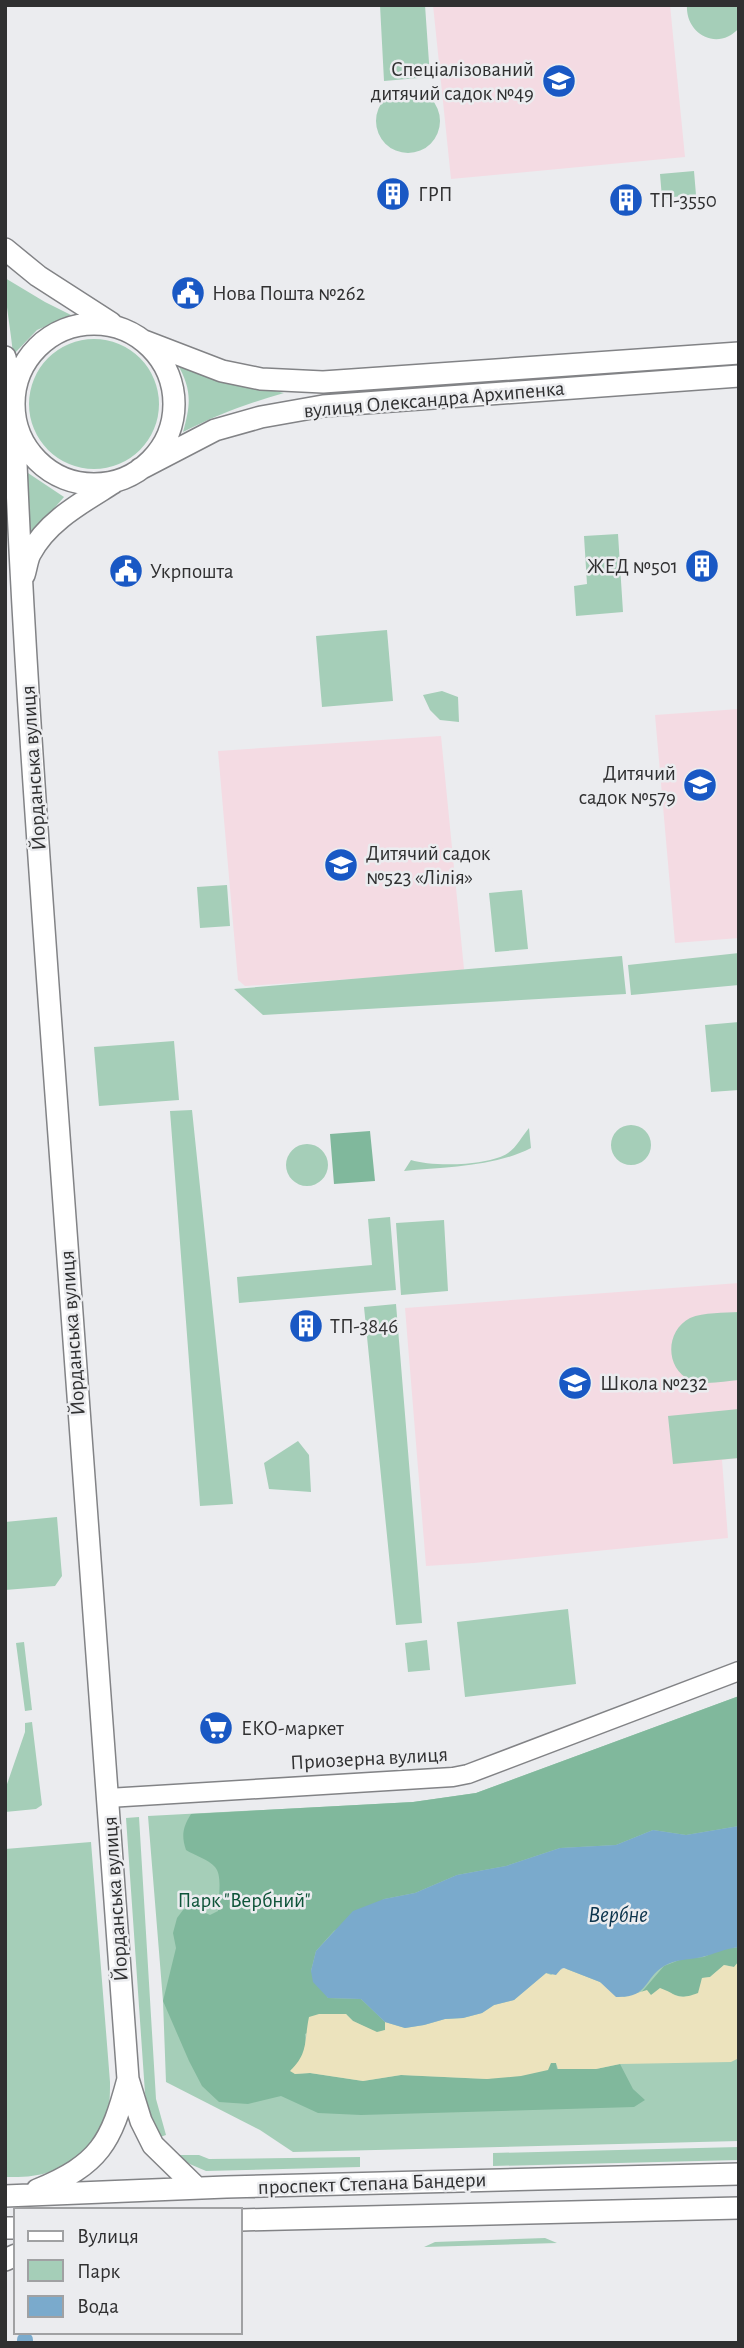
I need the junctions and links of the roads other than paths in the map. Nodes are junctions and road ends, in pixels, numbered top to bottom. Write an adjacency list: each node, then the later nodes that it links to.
1 (5, 250): 2 (main road)
2 (119, 328): 3 (main road); 7 (main road)
3 (144, 341): 4 (main road, вулиця Олександра Архипенка); 8 (main road)
4 (739, 353)
5 (5, 357): 7 (main road, Йорданська вулиця)
6 (739, 376): 8 (main road, вулиця Олександра Архипенка)
7 (13, 405): 9 (main road); 10 (main road, Йорданська вулиця)
8 (140, 469): 9 (main road)
9 (115, 481): 10 (main road, Йорданська вулиця)
10 (20, 587): 12 (main road, Йорданська вулиця)
11 (739, 1671): 12 (street, Приозерна вулиця)
12 (108, 1798): 13 (main road, Йорданська вулиця)
13 (128, 2079): 15 (main road, Йорданська вулиця); 16 (main road, Йорданська вулиця)
14 (739, 2174): 15 (main road, проспект Степана Бандери)
15 (197, 2188): 16 (main road, проспект Степана Бандери)
16 (15, 2196)
17 (739, 2208): 18 (main road, проспект Степана Бандери)
18 (242, 2220)

